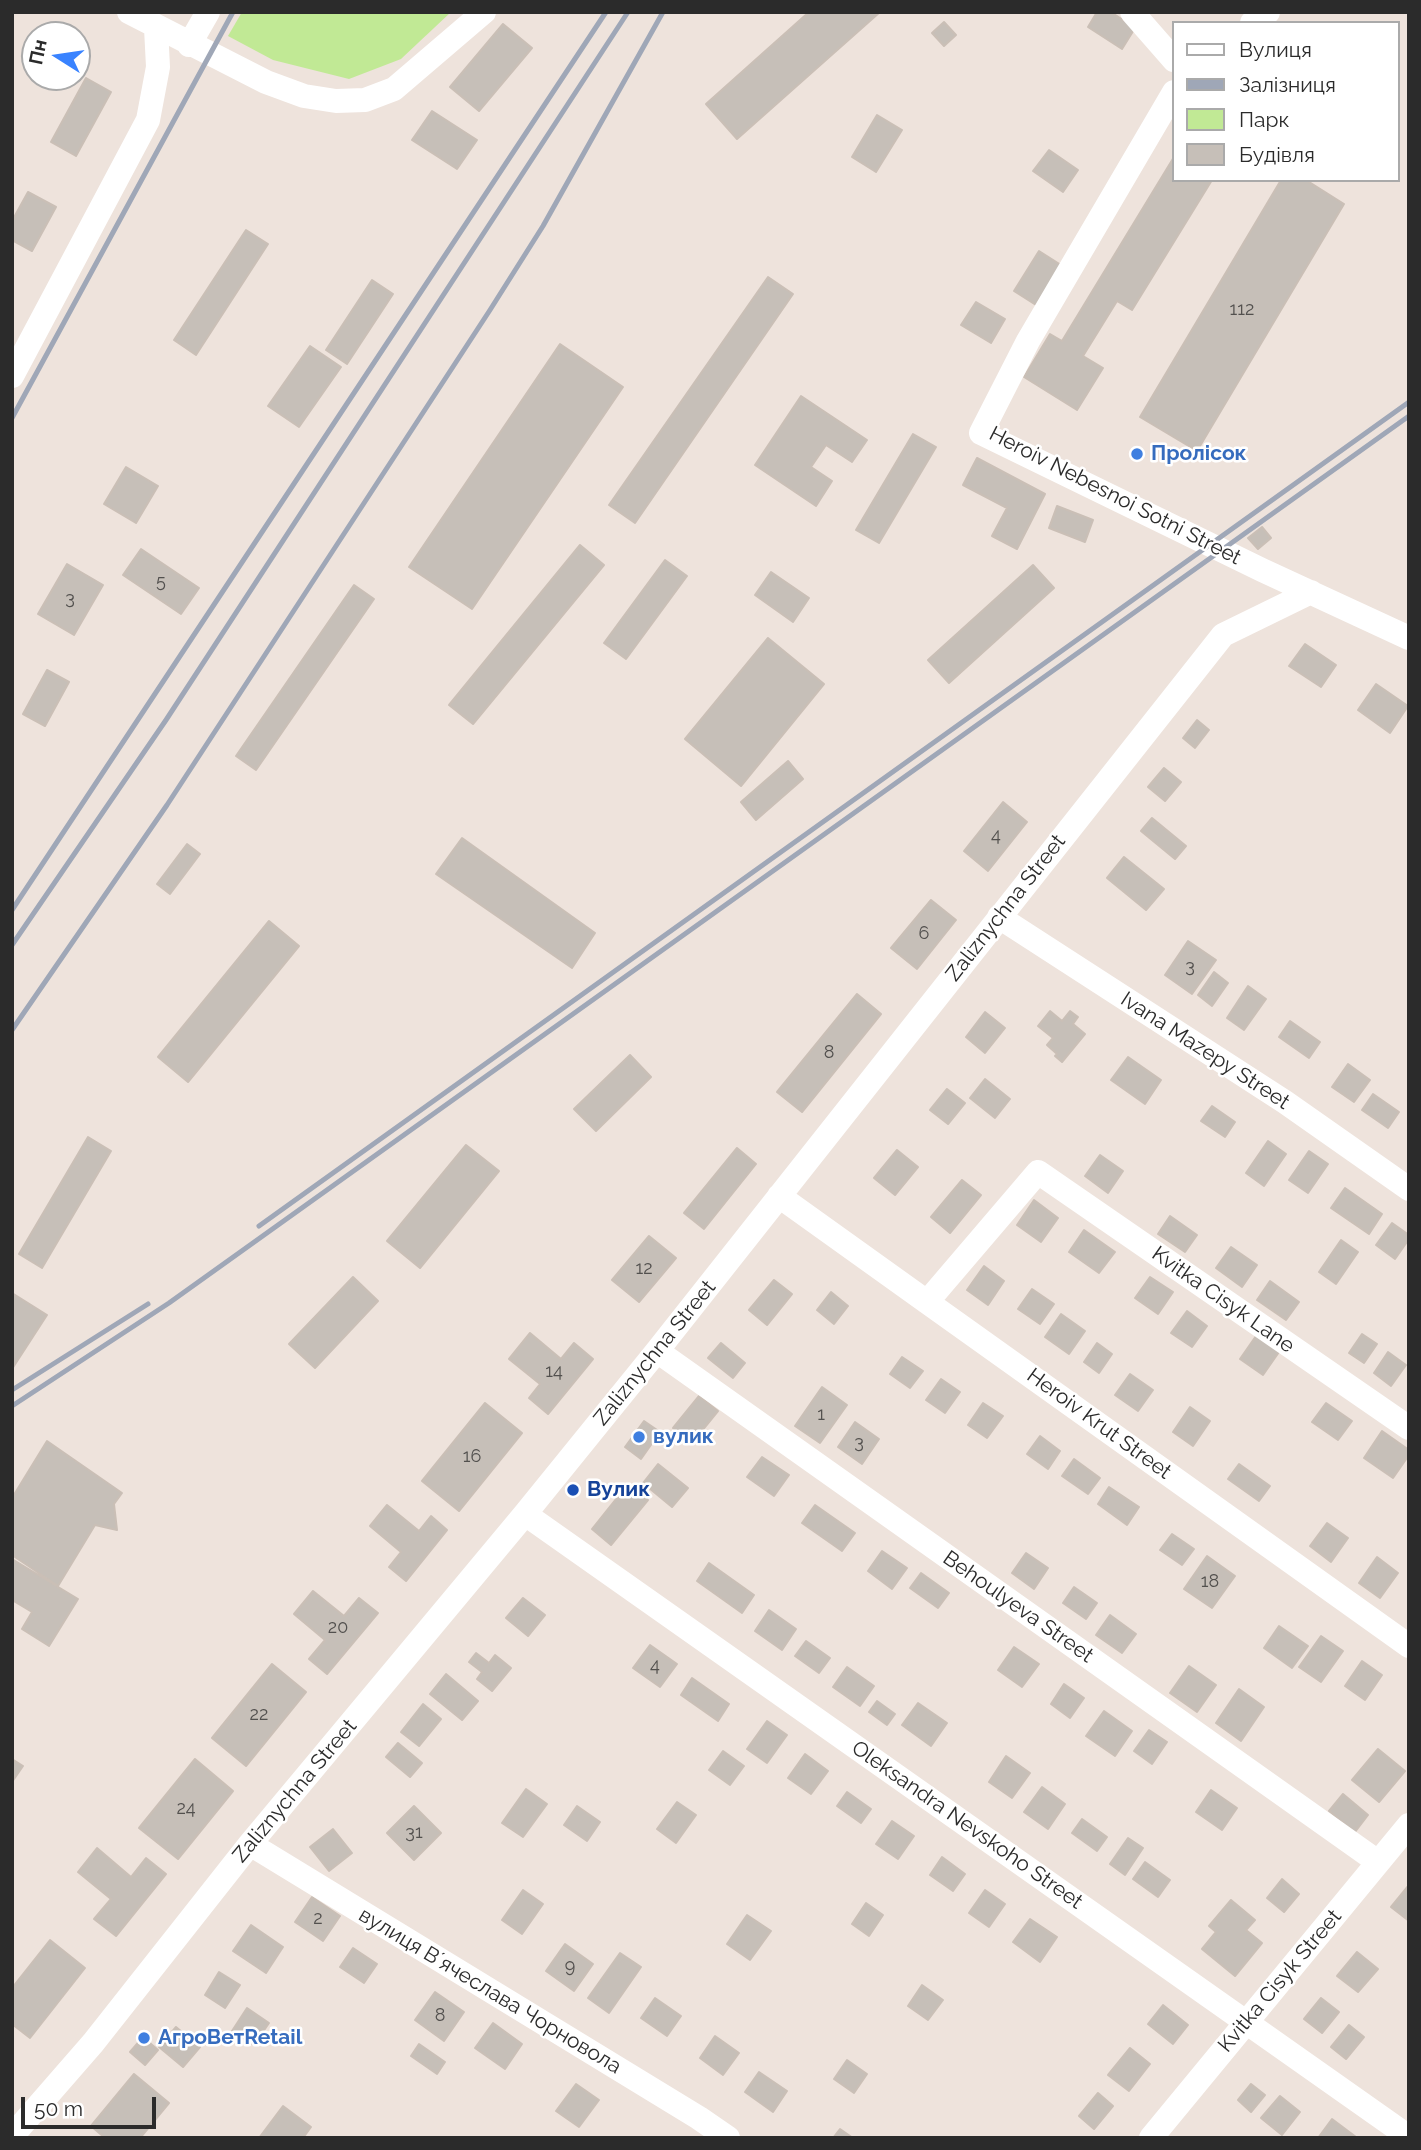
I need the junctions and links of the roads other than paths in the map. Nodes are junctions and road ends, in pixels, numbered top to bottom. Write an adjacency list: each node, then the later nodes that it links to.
1 (129, 12): 5 (street)
2 (208, 12): 6 (street)
3 (484, 12): 6 (street)
4 (1132, 12): 7 (street)
5 (156, 28): 6 (street); 9 (street)
6 (190, 45)
7 (1172, 58)
8 (1172, 95): 10 (street, Heroiv Nebesnoi Sotni Street)
9 (12, 376)
10 (1311, 592): 11 (street, Heroiv Nebesnoi Sotni Street); 12 (street, Zaliznychna Street)
11 (1409, 638)
12 (999, 917): 13 (street, Ivana Mazepy Street); 14 (street, Zaliznychna Street)
13 (1409, 1189)
14 (779, 1196): 15 (street, Heroiv Krut Street); 16 (street, Zaliznychna Street)
15 (927, 1302): 17 (street, Kvitka Cisyk Lane); 19 (street, Heroiv Krut Street)
16 (657, 1351): 18 (street, Zaliznychna Street); 22 (street, Behoulyeva Street)
17 (1409, 1428)
18 (525, 1514): 21 (street, Zaliznychna Street); 23 (street, Oleksandra Nevskoho Street)
19 (1409, 1646)
20 (1409, 1825): 22 (street, Kvitka Cisyk Street)
21 (250, 1844): 24 (street, Zaliznychna Street); 26 (street, вулиця Вʼячеслава Чорновола)
22 (1378, 1862): 23 (street, Kvitka Cisyk Street)
23 (1247, 2021): 25 (street, Oleksandra Nevskoho Street); 27 (street, Kvitka Cisyk Street)
24 (12, 2136)
25 (1409, 2137)
26 (728, 2138)
27 (1152, 2138)

